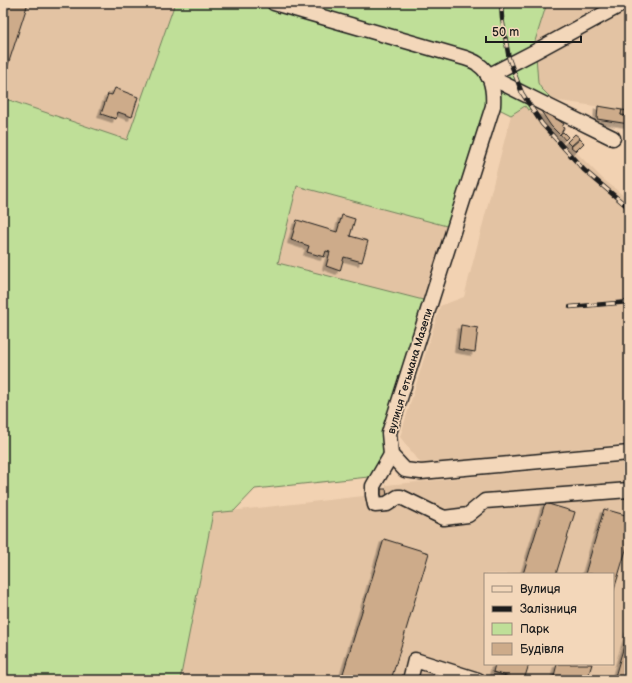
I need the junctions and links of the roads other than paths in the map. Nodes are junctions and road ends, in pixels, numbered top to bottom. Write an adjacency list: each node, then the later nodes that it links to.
1 (274, 3): 3 (street)
2 (624, 3): 3 (street)
3 (488, 76): 4 (street); 6 (street, вулиця Гетьмана Мазепи)
4 (613, 138)
5 (629, 453): 6 (street)
6 (391, 454): 7 (street)
7 (629, 490)
8 (410, 680): 9 (street)
9 (478, 680)

